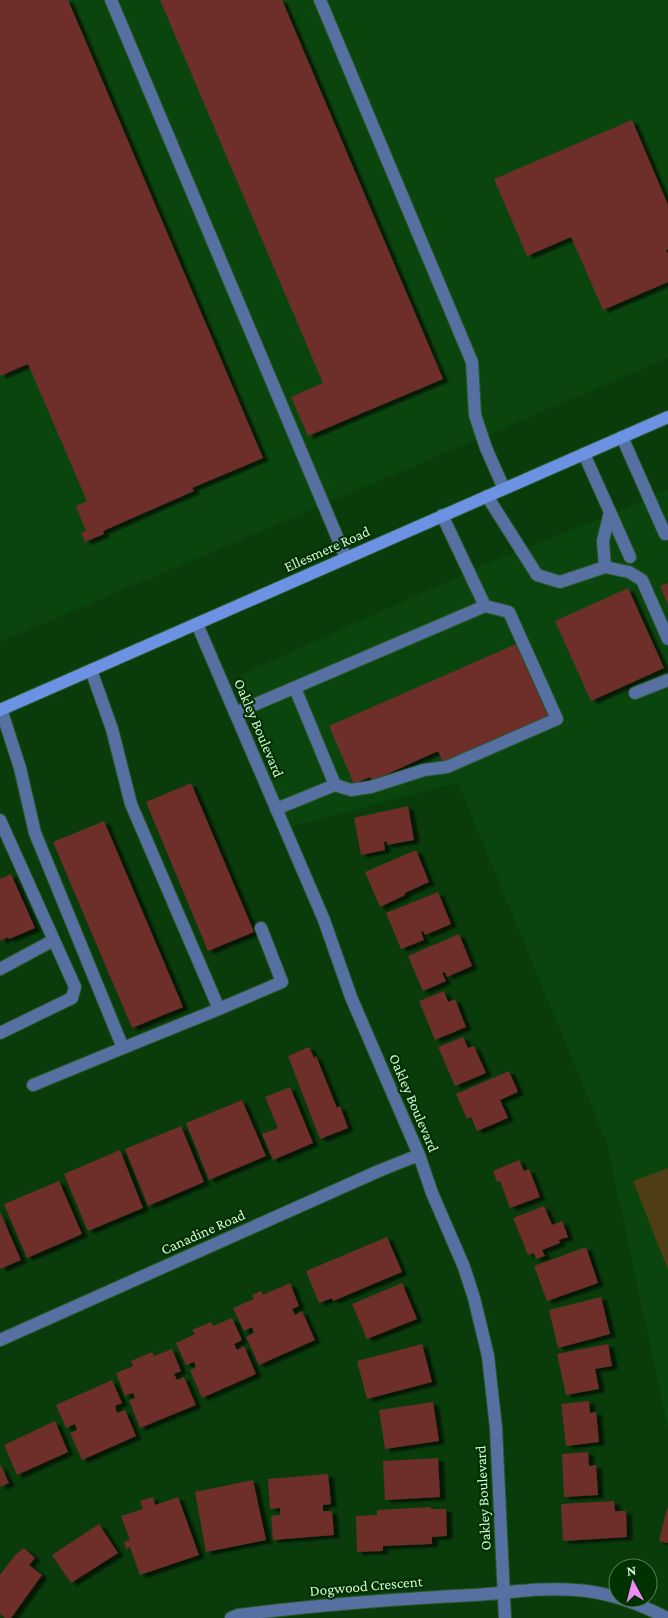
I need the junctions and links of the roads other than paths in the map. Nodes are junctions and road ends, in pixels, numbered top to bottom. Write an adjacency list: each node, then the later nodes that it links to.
1 (111, 0): 12 (street)
2 (320, 0): 6 (street)
3 (668, 417): 4 (main road, Ellesmere Road)
4 (622, 437): 5 (main road, Ellesmere Road); 10 (street)
5 (584, 454): 6 (main road, Ellesmere Road); 8 (street)
6 (504, 489): 7 (main road, Ellesmere Road)
7 (487, 496): 9 (main road, Ellesmere Road); 13 (street)
8 (610, 512): 11 (street); 13 (street)
9 (442, 515): 12 (main road, Ellesmere Road); 14 (street)
10 (668, 533)
11 (630, 557)
12 (346, 558): 15 (main road, Ellesmere Road)
13 (605, 567): 16 (street)
14 (485, 606): 19 (street); 23 (street)
15 (197, 624): 17 (main road, Ellesmere Road); 22 (street, Oakley Boulevard)
16 (668, 639)
17 (91, 670): 21 (main road, Ellesmere Road); 29 (street)
18 (668, 680): 20 (street)
19 (295, 688): 22 (street); 23 (street)
20 (635, 693)
21 (0, 709): 31 (street)
22 (235, 713): 24 (street, Oakley Boulevard)
23 (335, 785): 24 (street)
24 (276, 809): 33 (street, Oakley Boulevard)
25 (0, 820): 27 (street)
26 (260, 928): 29 (street)
27 (54, 940): 28 (street); 30 (street)
28 (0, 969)
29 (219, 1009): 31 (street)
30 (0, 1033)
31 (123, 1048): 32 (street)
32 (33, 1085)
33 (419, 1155): 34 (street, Canadine Road); 35 (street, Oakley Boulevard)
34 (0, 1340)
35 (504, 1592): 36 (street, Dogwood Crescent); 37 (street, Oakley Boulevard); 38 (street, Dogwood Crescent)
36 (231, 1618)
37 (505, 1618)
38 (667, 1618)

